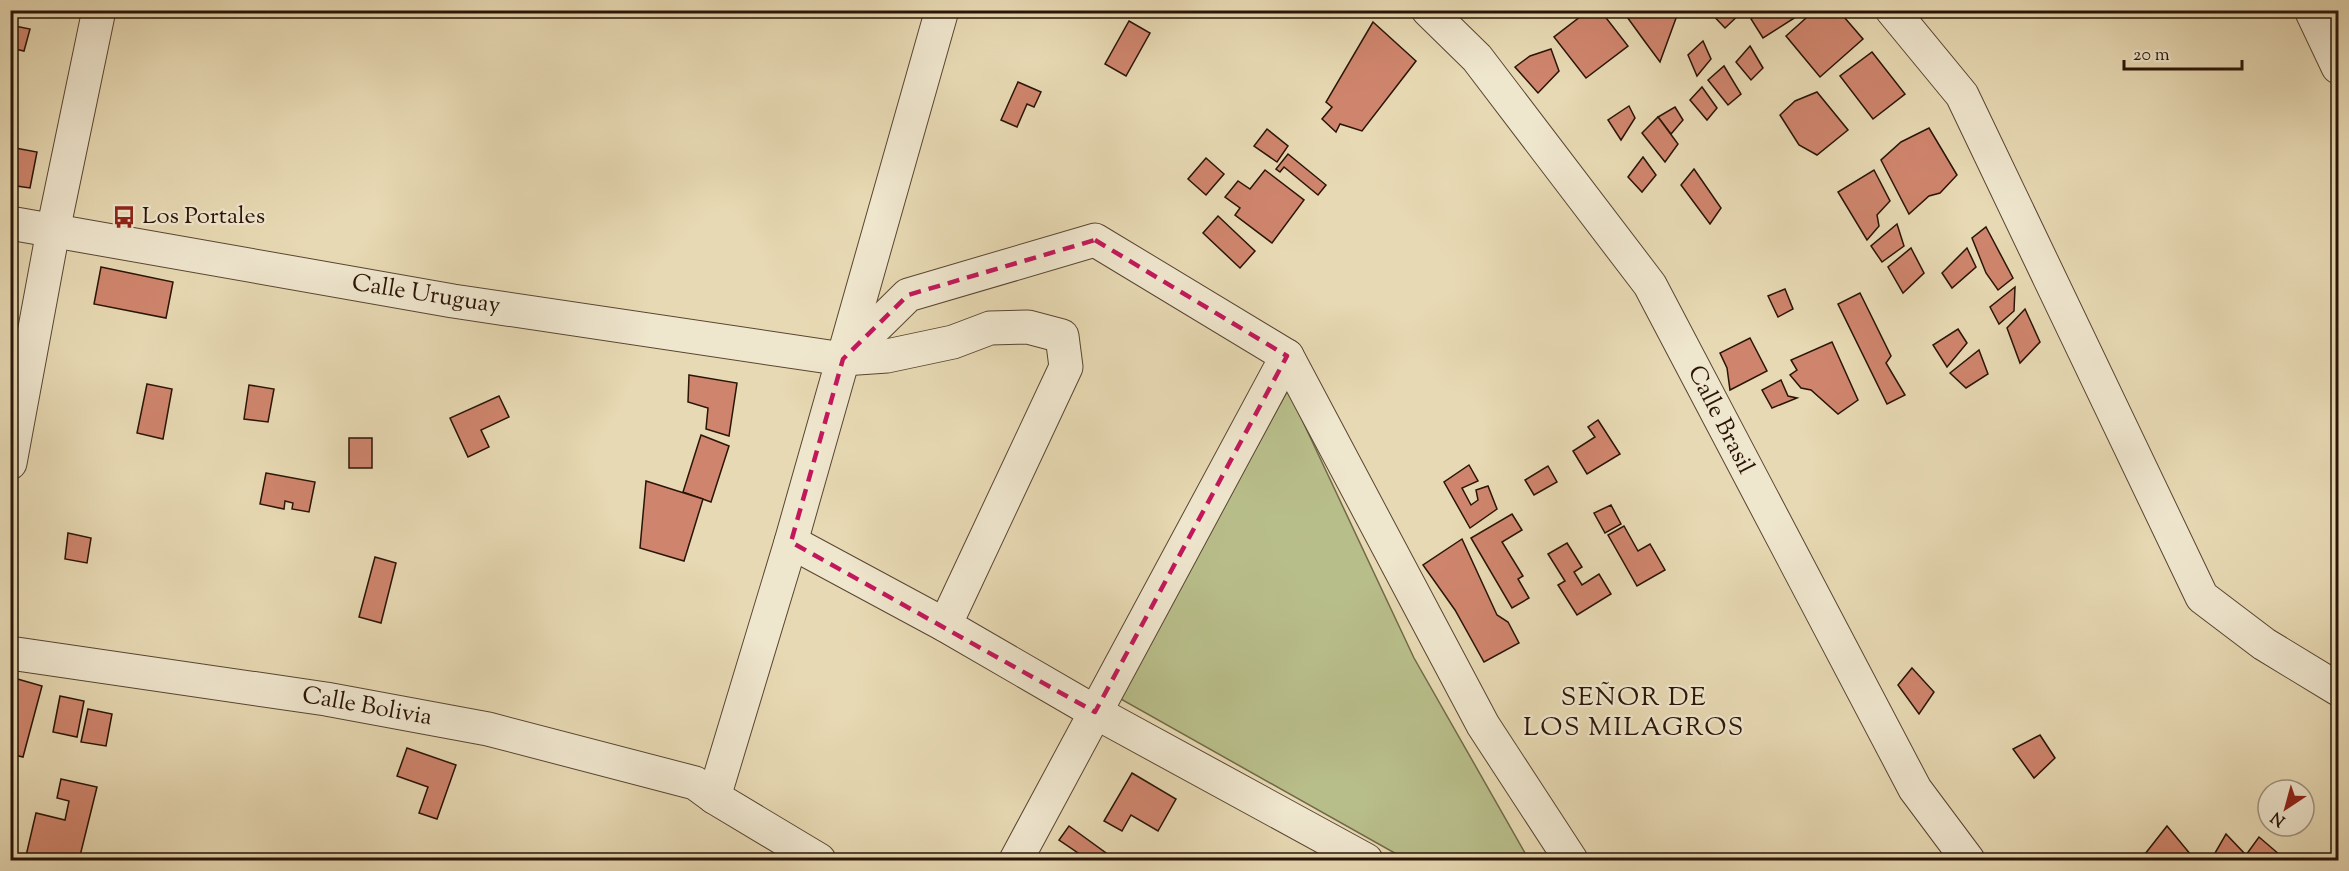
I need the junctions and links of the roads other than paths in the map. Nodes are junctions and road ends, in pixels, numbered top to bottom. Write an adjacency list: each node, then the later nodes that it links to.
1 (99, 10): 8 (street)
2 (942, 10): 10 (street)
3 (1428, 10): 23 (street, Calle Brasil)
4 (1892, 10): 15 (street)
5 (2311, 10): 6 (street)
6 (2338, 67)
7 (10, 223): 8 (street, Calle Uruguay)
8 (53, 231): 10 (street, Calle Uruguay); 11 (street)
9 (1287, 356): 10 (street); 16 (street); 22 (street)
10 (843, 359): 12 (street); 13 (street, Calle Uruguay)
11 (10, 463)
12 (791, 542): 13 (street); 17 (street)
13 (945, 625): 16 (street)
14 (10, 653): 17 (street, Calle Bolivia)
15 (2338, 689)
16 (1095, 712): 18 (street); 21 (street)
17 (714, 797): 19 (street); 20 (street, Calle Bolivia)
18 (1346, 856)
19 (776, 861)
20 (819, 861)
21 (1016, 861)
22 (1571, 861)
23 (1968, 861)

